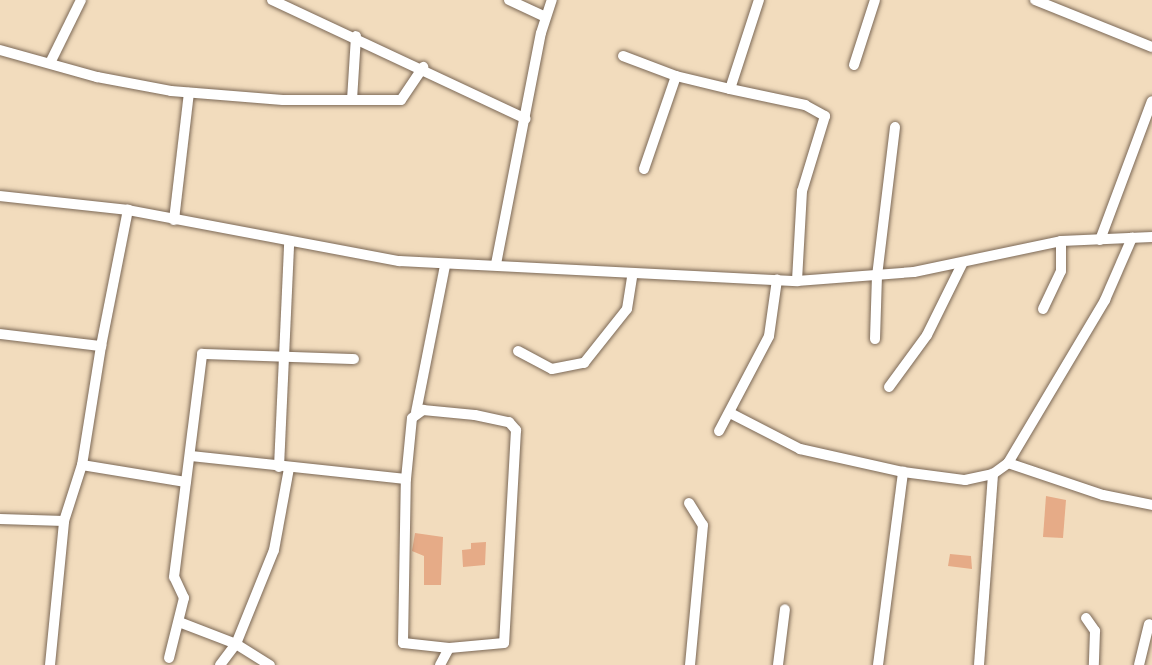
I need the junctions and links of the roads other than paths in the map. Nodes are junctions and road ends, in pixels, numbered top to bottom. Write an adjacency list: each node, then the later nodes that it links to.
1 (81, 0): 13 (street)
2 (272, 0): 9 (street)
3 (509, 0): 8 (street)
4 (552, 0): 8 (street)
5 (759, 0): 17 (street)
6 (875, 0): 14 (street)
7 (1035, 0): 10 (street)
8 (545, 17): 21 (street)
9 (356, 36): 15 (street); 19 (street)
10 (1152, 47)
11 (0, 50): 13 (street)
12 (623, 56): 16 (street)
13 (51, 61): 18 (street)
14 (854, 65)
15 (423, 67): 19 (street); 21 (street)
16 (676, 76): 17 (street); 23 (street)
17 (730, 89): 38 (street)
18 (189, 93): 19 (street); 26 (street)
19 (352, 100)
20 (1152, 101): 29 (street)
21 (526, 119): 33 (street)
22 (895, 127): 36 (street)
23 (644, 169)
24 (0, 196): 25 (street)
25 (128, 210): 26 (street); 42 (street)
26 (174, 220): 31 (street)
27 (1152, 237): 28 (street)
28 (1132, 238): 29 (street); 51 (street)
29 (1100, 240): 30 (street)
30 (1061, 241): 32 (street); 39 (street)
31 (289, 243): 34 (street); 44 (street)
32 (963, 262): 36 (street); 46 (street)
33 (496, 264): 34 (street); 35 (street)
34 (445, 265): 47 (street)
35 (633, 273): 37 (street); 43 (street)
36 (877, 276): 38 (street); 41 (street)
37 (777, 281): 38 (street); 48 (street)
38 (797, 281)
39 (1043, 309)
40 (0, 334): 42 (street)
41 (875, 339)
42 (101, 346): 52 (street)
43 (518, 351)
44 (281, 356): 45 (street); 50 (street); 53 (street)
45 (354, 359)
46 (889, 387)
47 (416, 412): 56 (street); 67 (street)
48 (730, 413): 49 (street); 54 (street)
49 (719, 431)
50 (191, 456): 53 (street); 57 (street)
51 (1008, 463): 55 (street); 59 (street)
52 (82, 465): 57 (street); 61 (street)
53 (284, 467): 56 (street); 66 (street)
54 (903, 472): 55 (street); 75 (street)
55 (993, 474): 76 (street)
56 (406, 479): 67 (street)
57 (186, 482): 64 (street)
58 (689, 503): 73 (street)
59 (1152, 505)
60 (0, 519): 61 (street)
61 (64, 521): 69 (street)
62 (785, 609): 74 (street)
63 (1086, 618): 77 (street)
64 (179, 622): 66 (street); 68 (street)
65 (1149, 624): 78 (street)
66 (236, 644): 70 (street); 71 (street)
67 (449, 648): 72 (street)
68 (169, 658)
69 (50, 665)
70 (220, 665)
71 (270, 665)
72 (440, 665)
73 (690, 665)
74 (778, 665)
75 (878, 665)
76 (979, 665)
77 (1094, 665)
78 (1139, 665)

